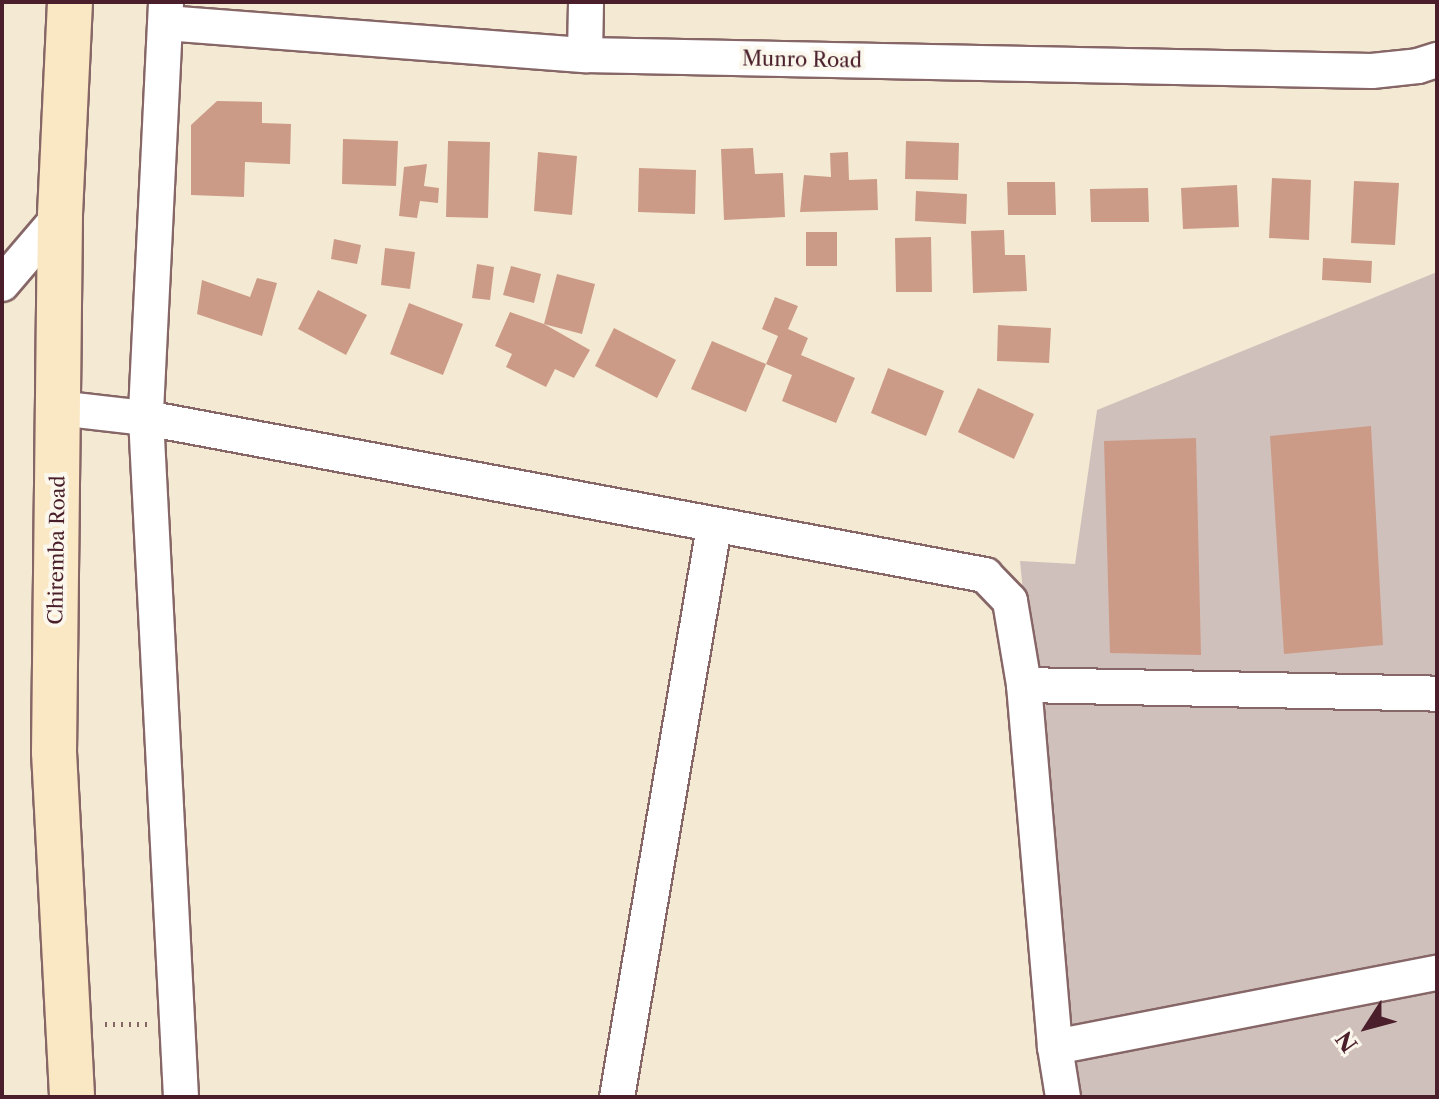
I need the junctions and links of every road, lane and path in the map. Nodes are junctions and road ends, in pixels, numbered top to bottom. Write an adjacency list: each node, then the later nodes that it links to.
1 (70, 2): 6 (main road, Chiremba Road)
2 (586, 2): 4 (street)
3 (166, 13): 4 (street, Munro Road); 9 (street)
4 (585, 55): 5 (street, Munro Road)
5 (1437, 60)
6 (60, 216): 7 (street); 8 (main road, Chiremba Road)
7 (2, 284)
8 (59, 408): 9 (street); 14 (main road, Chiremba Road)
9 (146, 418): 10 (street); 15 (street)
10 (714, 527): 11 (street); 19 (street)
11 (1024, 685): 12 (street); 16 (street)
12 (1437, 694)
13 (1437, 973): 16 (street)
14 (68, 1024): 15 (path); 17 (main road, Chiremba Road)
15 (178, 1024): 18 (street)
16 (1055, 1047): 20 (street)
17 (72, 1097)
18 (181, 1097)
19 (617, 1097)
20 (1063, 1097)

